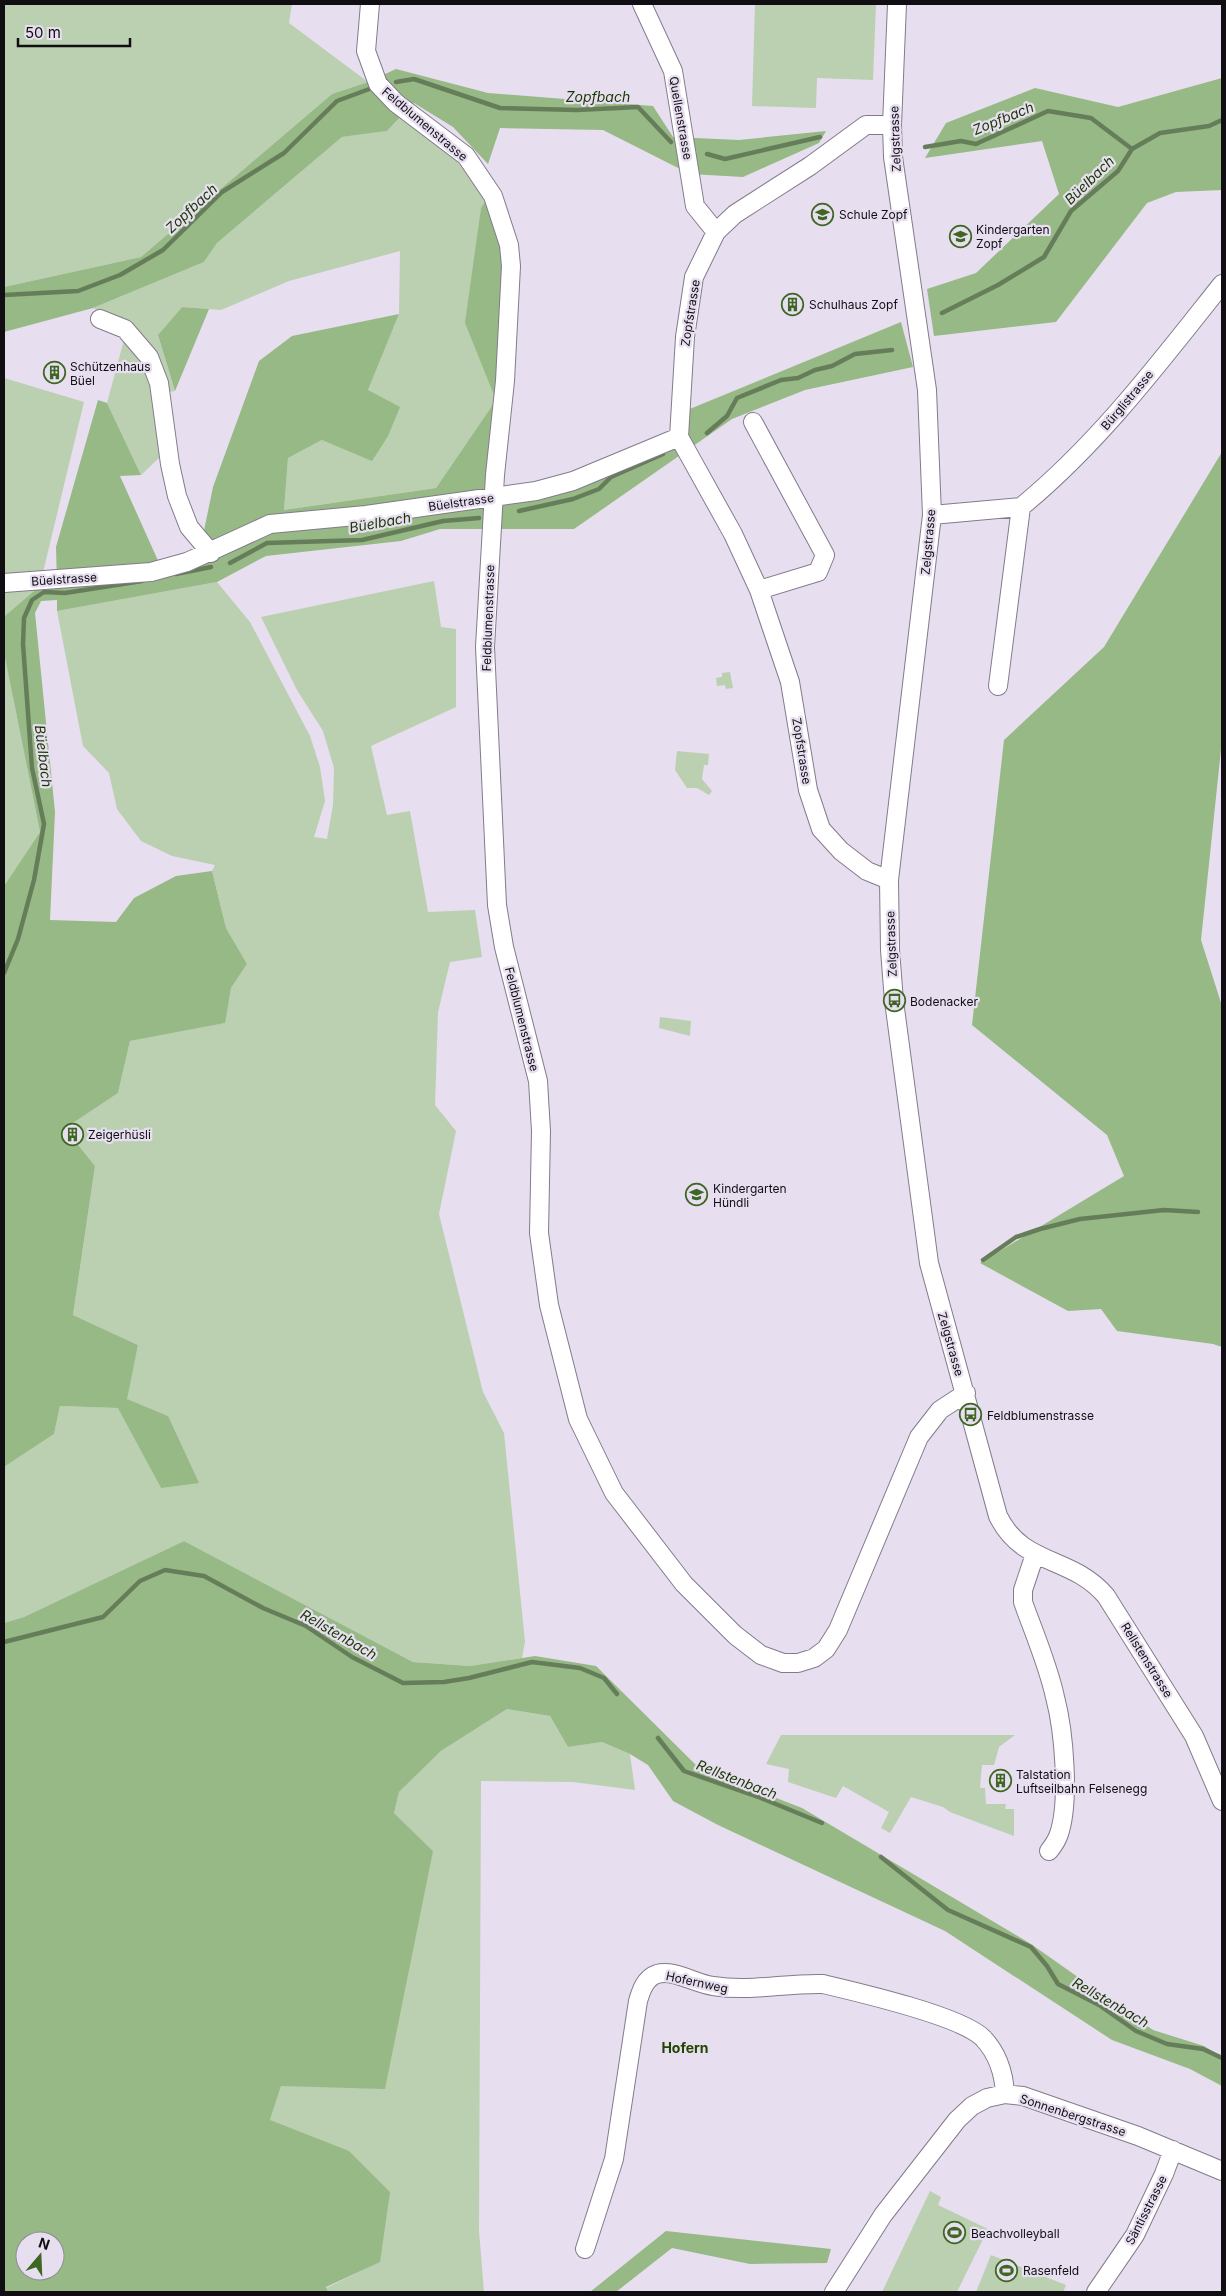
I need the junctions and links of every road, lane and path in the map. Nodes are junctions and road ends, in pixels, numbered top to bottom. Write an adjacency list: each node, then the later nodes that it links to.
1 (370, 4): 10 (street, Feldblumenstrasse)
2 (642, 4): 5 (street, Quellenstrasse)
3 (897, 4): 4 (street, Zelgstrasse)
4 (892, 125): 5 (street, Zopfstrasse); 12 (street, Zelgstrasse)
5 (716, 232): 9 (street, Zopfstrasse)
6 (1222, 284): 11 (street, Bürglistrasse)
7 (100, 319): 13 (street)
8 (753, 422): 15 (street)
9 (679, 437): 10 (street, Büelstrasse); 15 (street, Zopfstrasse)
10 (494, 498): 13 (street, Büelstrasse); 18 (street, Feldblumenstrasse)
11 (1021, 507): 12 (street); 16 (street)
12 (932, 515): 17 (street, Zelgstrasse)
13 (210, 553): 14 (street, Büelstrasse)
14 (4, 583)
15 (759, 590): 17 (street, Zopfstrasse)
16 (998, 686)
17 (889, 880): 18 (street, Zelgstrasse)
18 (966, 1394): 19 (street, Zelgstrasse)
19 (1035, 1554): 20 (street, Rellstenstrasse); 21 (street)
20 (1222, 1801)
21 (1049, 1851)
22 (1005, 2094): 23 (street, Sonnenbergstrasse); 25 (street, Hofernweg); 26 (street, Sonnenbergstrasse)
23 (1173, 2150): 24 (street, Sonnenbergstrasse); 27 (street, Säntisstrasse)
24 (1222, 2172)
25 (585, 2249)
26 (834, 2292)
27 (1096, 2292)

